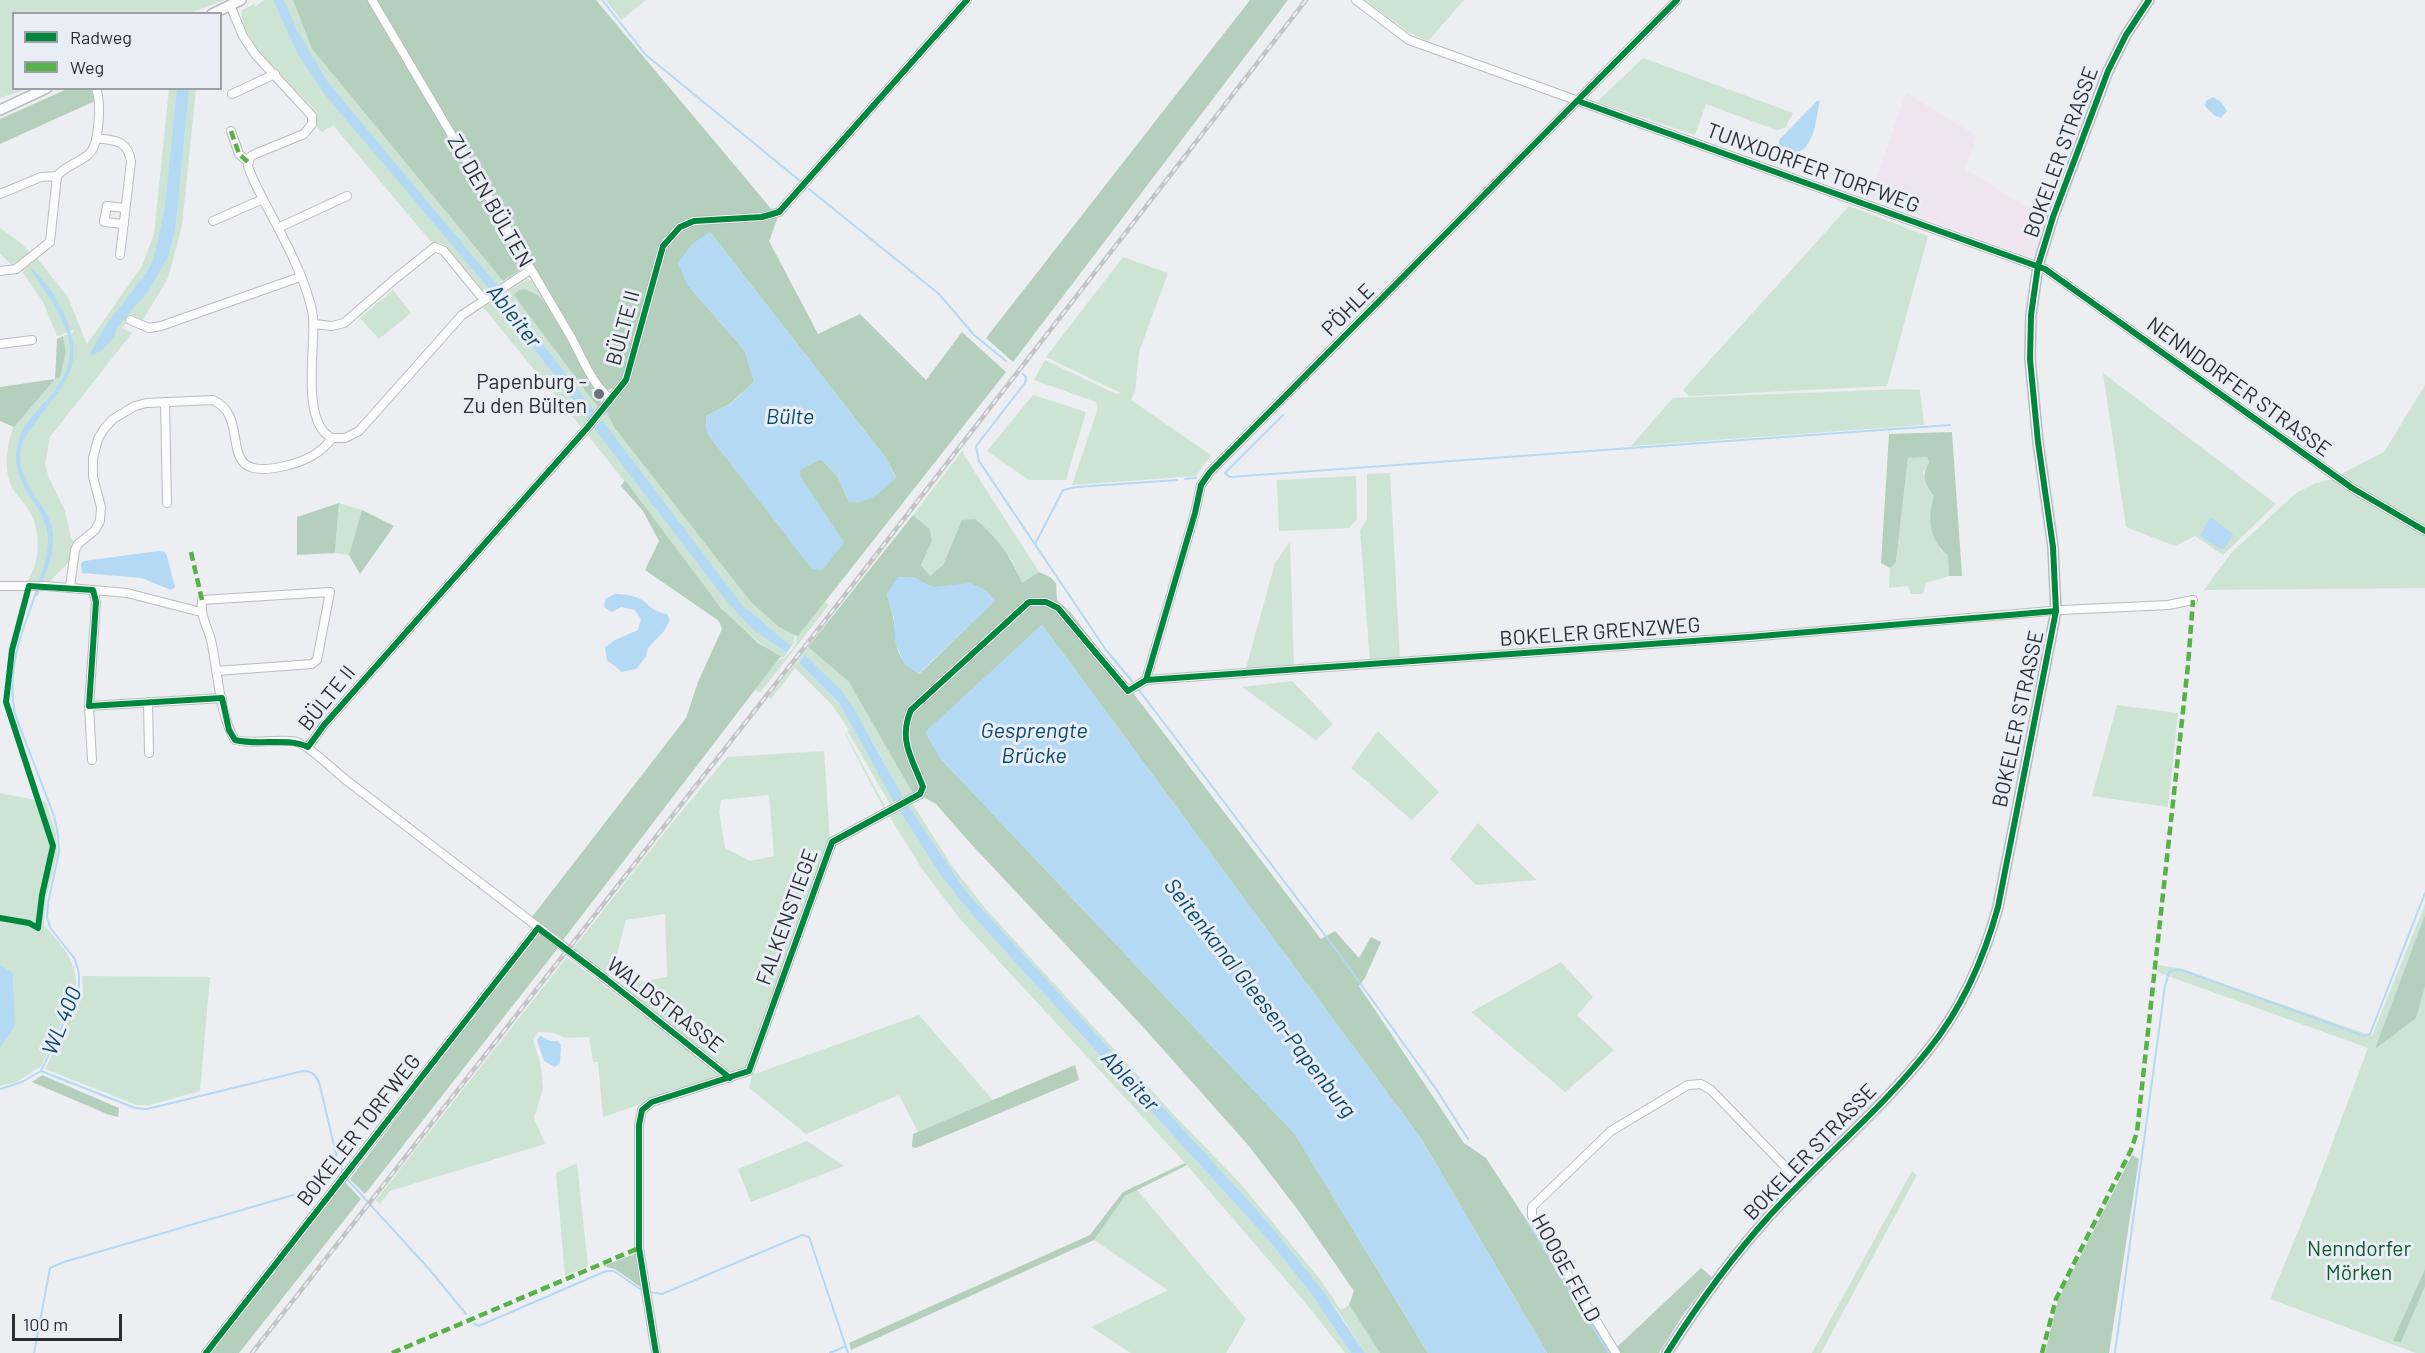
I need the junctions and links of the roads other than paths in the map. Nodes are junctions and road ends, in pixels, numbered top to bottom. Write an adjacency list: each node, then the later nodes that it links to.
1 (242, 0): 7 (street)
2 (372, 0): 28 (street, ZU DEN BÜLTEN)
3 (967, 0): 36 (street, BÜLTE II)
4 (1356, 0): 13 (street, TUNXDORFER TORFWEG)
5 (1677, 0): 13 (street, PÖHLE)
6 (2149, 0): 27 (street, BOKELER STRASSE)
7 (230, 5): 8 (street); 9 (street)
8 (216, 12)
9 (274, 74): 12 (street); 17 (street)
10 (44, 90): 14 (street)
11 (97, 90): 16 (street)
12 (232, 94)
13 (1578, 101): 27 (street, TUNXDORFER TORFWEG); 48 (street, PÖHLE)
14 (0, 110)
15 (231, 131): 17 (street)
16 (96, 138): 18 (street); 22 (street)
17 (248, 162): 21 (street)
18 (57, 176): 19 (street); 29 (street)
19 (0, 194)
20 (347, 196): 25 (street)
21 (263, 199): 23 (street); 25 (street)
22 (125, 208): 24 (street); 24 (street)
23 (213, 221)
24 (124, 224): 26 (street)
25 (278, 228): 30 (street)
26 (120, 255)
27 (2038, 266): 40 (street, NENNDORFER STRASSE); 45 (street, BOKELER STRASSE)
28 (530, 270): 31 (street); 36 (street, ZU DEN BÜLTEN)
29 (0, 271)
30 (300, 277): 32 (street); 33 (street)
31 (484, 300): 33 (street); 38 (street)
32 (130, 320)
33 (314, 324): 38 (street)
34 (32, 340): 35 (street)
35 (0, 344)
36 (611, 399): 52 (street, BÜLTE II)
37 (165, 402): 38 (street); 39 (street); 42 (street)
38 (333, 438)
39 (167, 503)
40 (2425, 531)
41 (0, 586): 42 (street)
42 (70, 587): 43 (street)
43 (93, 590): 46 (street); 51 (street)
44 (2193, 600): 45 (street, BOKELER STRASSE)
45 (2056, 611): 48 (street, BOKELER GRENZWEG); 57 (street, BOKELER STRASSE)
46 (201, 612): 47 (street); 47 (street)
47 (216, 671): 49 (street)
48 (1146, 680): 56 (street, FALKENSTIEGE)
49 (222, 698): 50 (street); 52 (street)
50 (148, 702): 51 (street); 53 (street)
51 (89, 706): 54 (street)
52 (308, 747): 55 (street, WALDSTRASSE)
53 (149, 753)
54 (92, 760)
55 (538, 928): 56 (street, WALDSTRASSE); 58 (street, BOKELER TORFWEG)
56 (730, 1078): 59 (street, WALDSTRASSE)
57 (1800, 1182): 60 (street, HOOGE FELD); 61 (street, BOKELER STRASSE)
58 (206, 1353)
59 (656, 1353)
60 (1616, 1353)
61 (1667, 1353)

